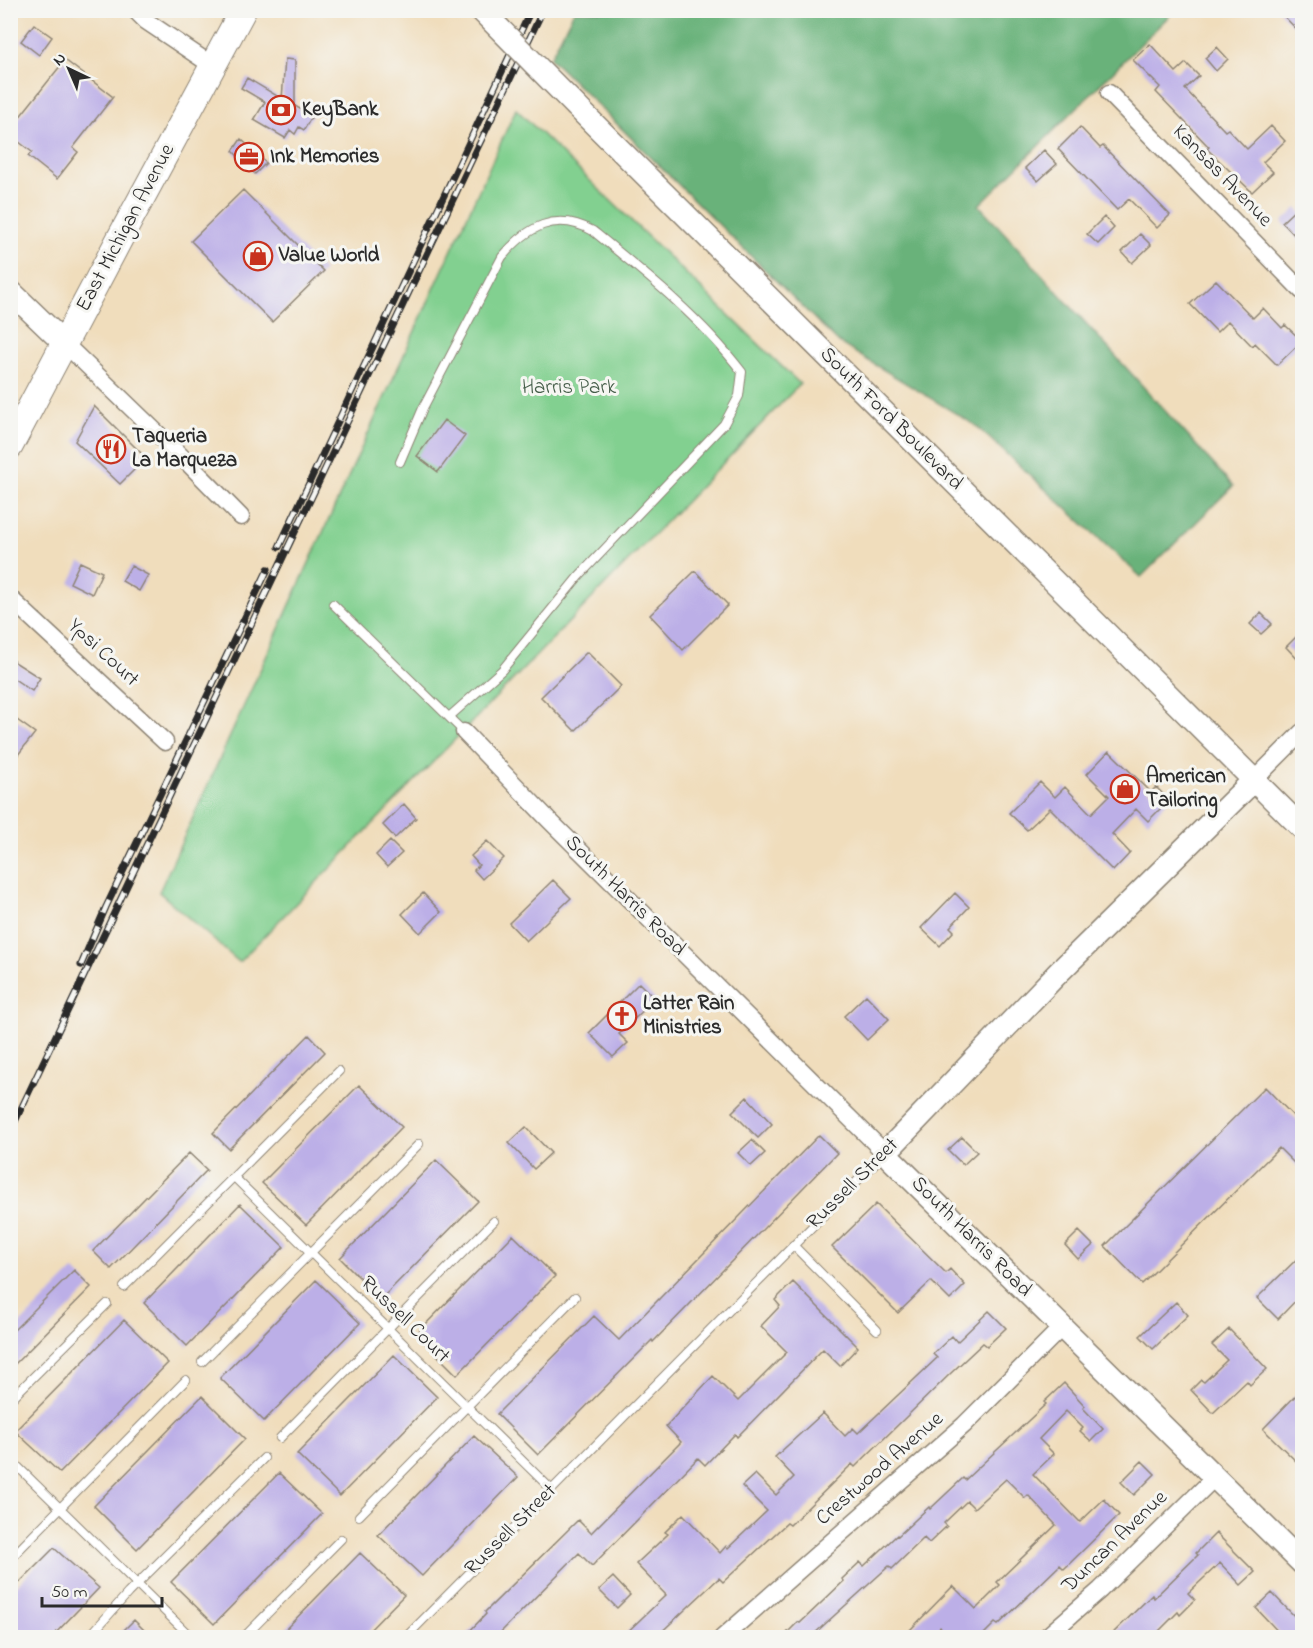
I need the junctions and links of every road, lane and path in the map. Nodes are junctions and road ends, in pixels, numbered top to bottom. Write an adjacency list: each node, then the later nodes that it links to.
1 (135, 10): 4 (street)
2 (243, 10): 4 (main road, East Michigan Avenue)
3 (480, 10): 19 (street, South Ford Boulevard, bridge)
4 (213, 66): 8 (main road, East Michigan Avenue)
5 (1109, 93): 7 (street, Kansas Avenue)
6 (10, 291): 8 (street)
7 (1302, 291)
8 (64, 343): 9 (main road, East Michigan Avenue); 11 (street)
9 (10, 446)
10 (400, 462): 14 (lane)
11 (241, 517)
12 (10, 598): 17 (street, Ypsi Court)
13 (333, 604): 14 (lane)
14 (449, 717): 15 (lane)
15 (464, 732): 24 (street, South Harris Road)
16 (1302, 732): 19 (street, Russell Street)
17 (165, 742)
18 (1216, 777): 20 (path)
19 (1254, 780): 21 (street, South Ford Boulevard); 24 (street, Russell Street)
20 (1209, 783)
21 (1302, 828)
22 (339, 1071): 25 (lane)
23 (419, 1144): 28 (lane)
24 (885, 1153): 27 (lane, Russell Street); 32 (street, South Harris Road)
25 (234, 1177): 28 (lane, Russell Court); 29 (lane)
26 (494, 1221): 33 (lane)
27 (793, 1245): 34 (lane); 43 (lane, Russell Street)
28 (310, 1252): 33 (lane, Russell Court); 35 (lane)
29 (124, 1287)
30 (575, 1298): 38 (lane)
31 (107, 1304): 37 (lane)
32 (1062, 1327): 42 (street, South Harris Road); 54 (street, Crestwood Avenue)
33 (387, 1329): 38 (lane, Russell Court); 39 (lane)
34 (877, 1330)
35 (202, 1362)
36 (186, 1380): 44 (lane)
37 (10, 1400)
38 (467, 1408): 43 (lane, Russell Court); 45 (lane)
39 (280, 1438)
40 (264, 1458): 49 (lane)
41 (10, 1459): 44 (lane)
42 (1215, 1477): 48 (street, South Harris Road); 55 (street, Duncan Avenue)
43 (551, 1489): 53 (lane, Russell Street)
44 (60, 1508): 47 (lane); 49 (lane)
45 (359, 1516)
46 (341, 1539): 52 (lane)
47 (10, 1559)
48 (1302, 1563)
49 (137, 1584): 50 (lane); 51 (lane)
50 (88, 1638)
51 (192, 1638)
52 (243, 1638)
53 (405, 1638)
54 (722, 1638)
55 (1045, 1638)

